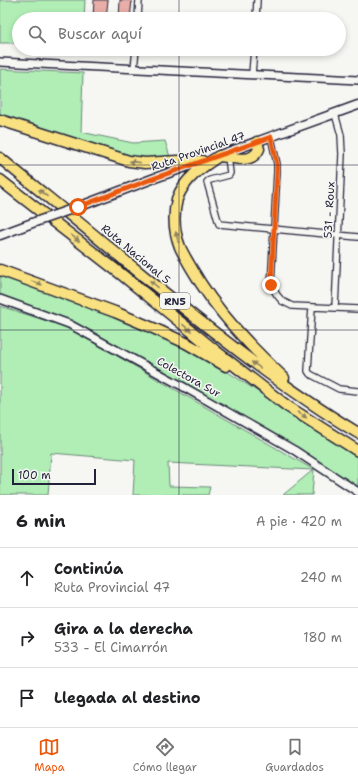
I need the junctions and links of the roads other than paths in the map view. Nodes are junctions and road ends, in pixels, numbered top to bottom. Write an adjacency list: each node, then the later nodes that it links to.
1 (139, 0): 3 (street)
2 (257, 0): 4 (street)
3 (138, 12)
4 (256, 12)
5 (135, 56): 8 (street)
6 (253, 56): 9 (street)
7 (0, 62): 8 (street)
8 (134, 69): 9 (street)
9 (252, 74): 10 (street)
10 (358, 80)
11 (358, 105): 12 (main road, Ruta Provincial 47)
12 (334, 114): 14 (main road, Ruta Provincial 47); 22 (street, 531 - Roux)
13 (0, 120): 18 (highway, one-way to 13)
14 (271, 137): 15 (main road, Ruta Provincial 47); 20 (street)
15 (257, 142): 16 (highway)
16 (223, 156): 18 (main road, Ruta Provincial 47); 20 (street); 31 (highway, one-way to 16)
17 (0, 158): 31 (highway, Ruta Nacional 5 / RN5, one-way to 17)
18 (202, 161): 21 (main road, Ruta Provincial 47, bridge)
19 (0, 180): 30 (highway, RN5, one-way to 30)
20 (274, 229): 22 (street); 26 (street)
21 (0, 234)
22 (338, 235): 23 (street); 27 (street, 531 - Roux)
23 (358, 237)
24 (0, 270): 30 (highway, one-way to 30)
25 (0, 299): 34 (street, Colectora Sur)
26 (312, 307): 27 (street); 29 (street)
27 (335, 308): 28 (street)
28 (358, 309)
29 (358, 391)
30 (287, 406): 33 (highway, RN5, one-way to 33)
31 (315, 406): 32 (highway, Ruta Nacional 5 / RN5)
32 (358, 433)
33 (358, 451)
34 (358, 492)

